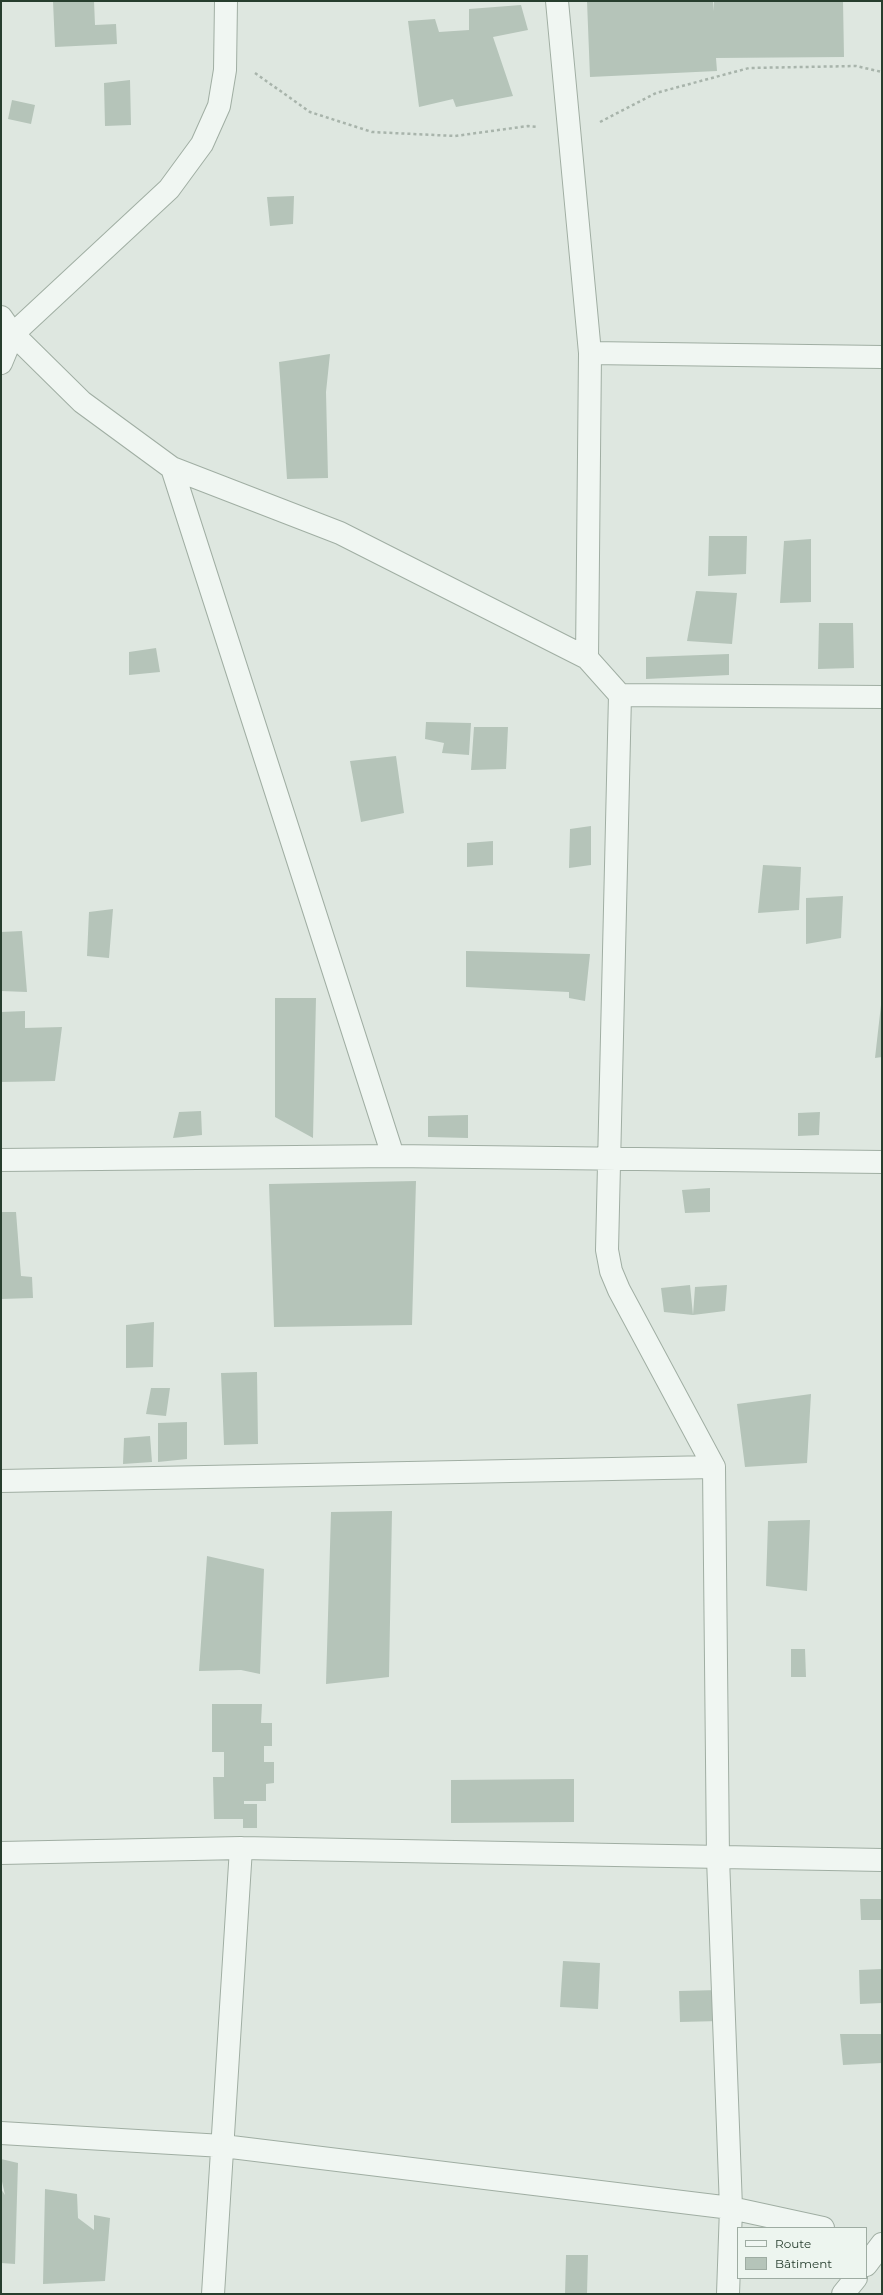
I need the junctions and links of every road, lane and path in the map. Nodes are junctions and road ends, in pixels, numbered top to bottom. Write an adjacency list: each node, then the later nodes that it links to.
1 (226, 1): 3 (street)
2 (557, 1): 4 (street)
3 (7, 325): 6 (street); 7 (street)
4 (590, 354): 5 (street); 8 (street)
5 (882, 356)
6 (1, 363)
7 (172, 468): 8 (street); 11 (street)
8 (587, 658): 9 (street)
9 (620, 695): 10 (street); 12 (street)
10 (882, 696)
11 (393, 1156): 12 (street); 13 (street)
12 (609, 1159): 14 (street); 15 (street)
13 (1, 1160)
14 (882, 1162)
15 (714, 1467): 16 (street); 19 (street)
16 (1, 1481)
17 (241, 1848): 18 (street); 19 (street); 22 (street)
18 (1, 1853)
19 (718, 1858): 20 (street); 23 (street)
20 (882, 1860)
21 (1, 2133): 22 (street)
22 (224, 2146): 23 (street); 29 (street)
23 (731, 2208): 24 (street); 30 (street)
24 (818, 2227)
25 (867, 2237): 26 (street)
26 (882, 2242): 27 (street)
27 (867, 2264)
28 (855, 2279): 31 (street)
29 (213, 2294)
30 (728, 2294)
31 (843, 2294)

